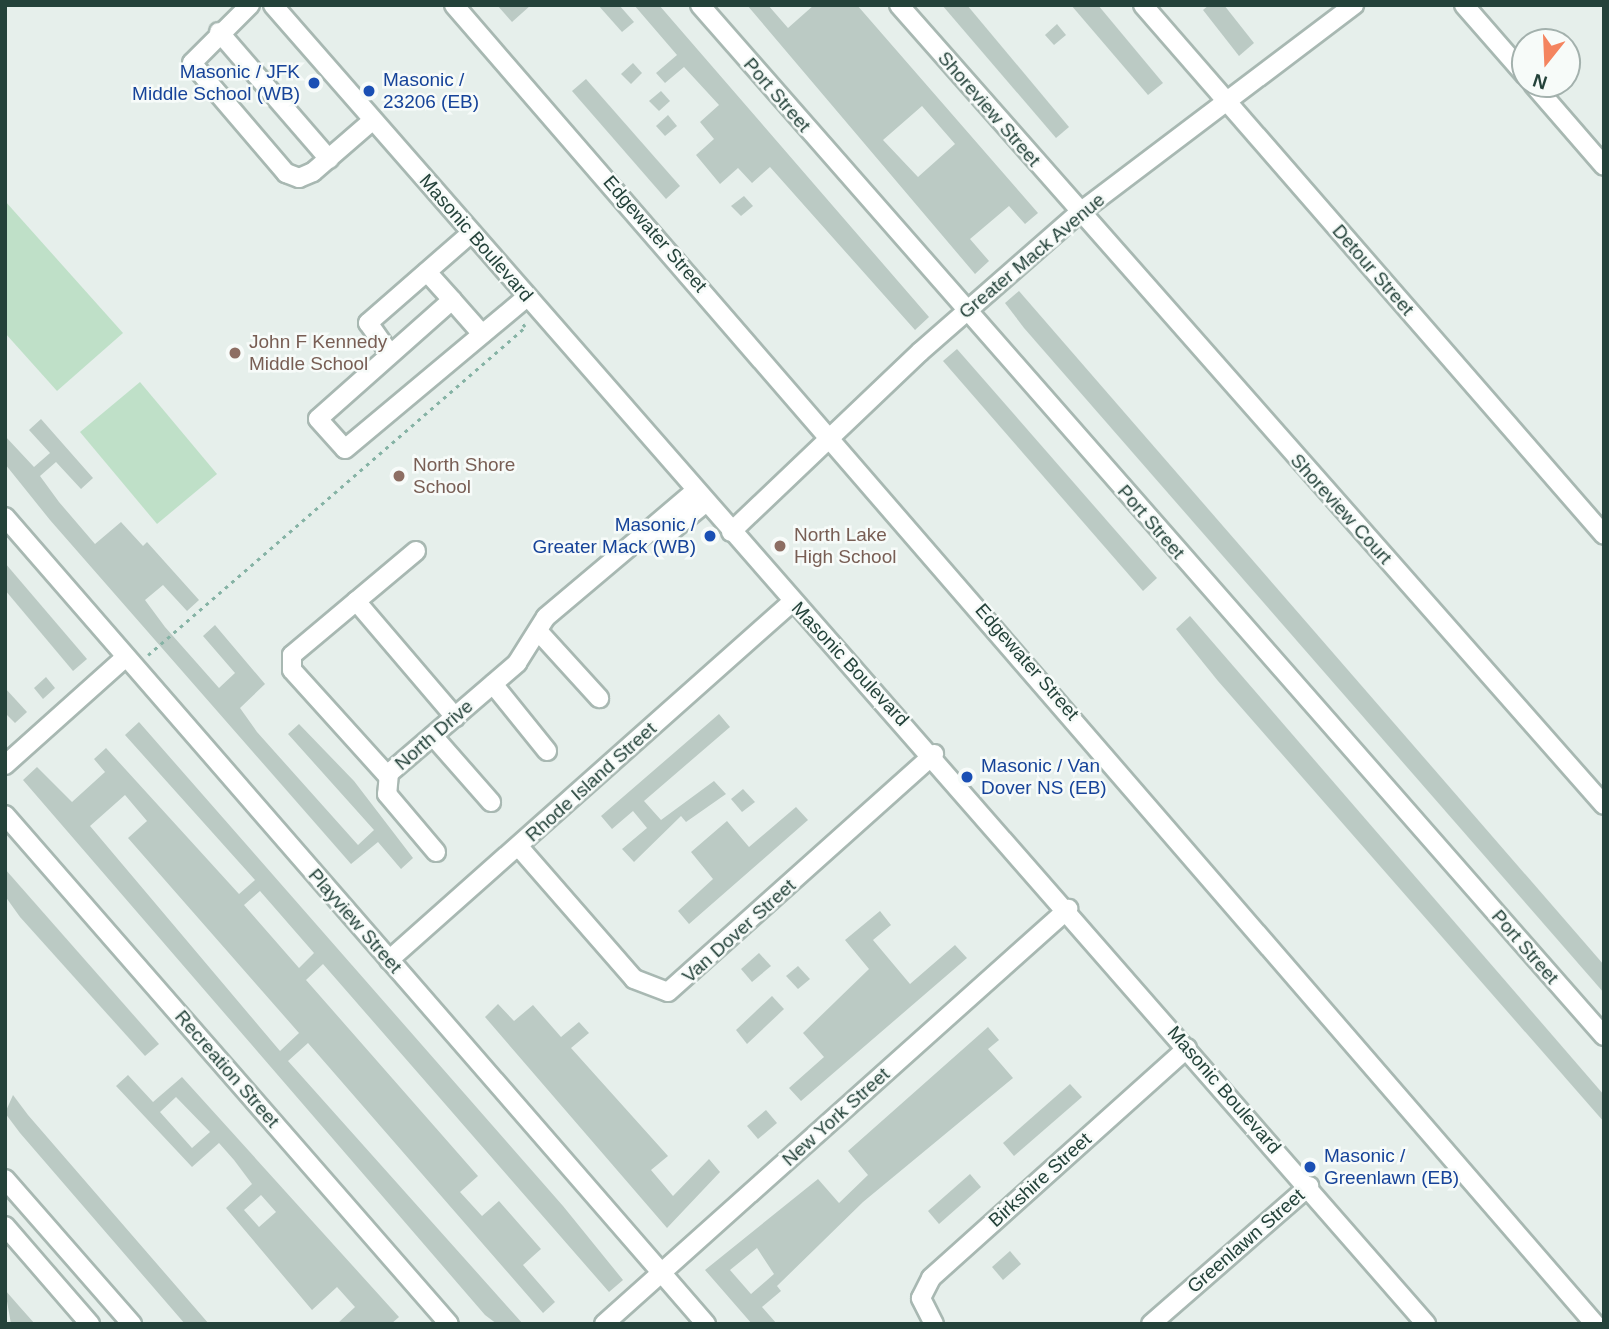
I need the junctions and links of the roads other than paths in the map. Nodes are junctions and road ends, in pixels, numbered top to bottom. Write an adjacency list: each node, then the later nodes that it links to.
1 (250, 5): 9 (street)
2 (273, 5): 13 (street, Masonic Boulevard)
3 (454, 5): 24 (street, Edgewater Street)
4 (700, 5): 21 (street, Port Street)
5 (899, 5): 16 (street, Shoreview Street)
6 (1143, 5): 11 (street, Detour Street)
7 (1354, 5): 11 (street, Greater Mack Avenue)
8 (1464, 5): 10 (street)
9 (219, 33): 14 (street); 14 (street)
10 (1511, 59)
11 (1223, 98): 16 (street, Greater Mack Avenue); 28 (street, Detour Street)
12 (1545, 98): 15 (street)
13 (373, 120): 14 (street); 17 (street, Masonic Boulevard)
14 (329, 159)
15 (1604, 166)
16 (1079, 213): 21 (street, Greater Mack Avenue); 43 (street, Shoreview Court)
17 (471, 233): 18 (street); 19 (street, Masonic Boulevard)
18 (426, 272): 20 (street); 23 (street)
19 (527, 297): 22 (street); 25 (street, Masonic Boulevard)
20 (452, 300): 22 (street); 23 (street)
21 (965, 311): 24 (street, Greater Mack Avenue); 49 (street, Port Street)
22 (482, 334): 23 (street)
23 (390, 354)
24 (835, 439): 27 (street, Greater Mack Avenue); 63 (street, Edgewater Street)
25 (700, 497): 27 (street, Masonic Boulevard); 32 (street, North Drive)
26 (5, 517): 33 (street, Playview Street)
27 (731, 532): 31 (street, Masonic Boulevard)
28 (1604, 535)
29 (416, 551): 30 (street, North Drive)
30 (356, 601): 36 (street); 41 (street, North Drive)
31 (791, 603): 39 (street, Masonic Boulevard); 45 (street, Rhode Island Street)
32 (538, 631): 34 (street, North Drive); 35 (street)
33 (130, 662): 40 (street); 48 (street, Playview Street)
34 (493, 684): 36 (street, North Drive); 38 (street)
35 (599, 698)
36 (455, 717): 37 (street, North Drive)
37 (433, 736): 41 (street, North Drive); 42 (street)
38 (547, 751)
39 (934, 754): 45 (street, Van Dover Street); 47 (street, Masonic Boulevard)
40 (5, 765)
41 (389, 773): 46 (street)
42 (491, 802)
43 (1604, 805)
44 (5, 815): 57 (street, Recreation Street)
45 (519, 847): 48 (street, Rhode Island Street)
46 (436, 852)
47 (1068, 909): 50 (street, Masonic Boulevard); 54 (street, New York Street)
48 (389, 960): 54 (street, Playview Street)
49 (1604, 1036)
50 (1187, 1048): 52 (street, Masonic Boulevard); 60 (street, Birkshire Street)
51 (5, 1179): 56 (street)
52 (1309, 1186): 61 (street, Greenlawn Street); 62 (street, Masonic Boulevard)
53 (5, 1226): 55 (street)
54 (662, 1272): 58 (street, New York Street); 59 (street, Playview Street)
55 (90, 1324)
56 (132, 1324)
57 (449, 1324)
58 (604, 1324)
59 (706, 1324)
60 (934, 1324)
61 (1151, 1324)
62 (1426, 1324)
63 (1595, 1324)

